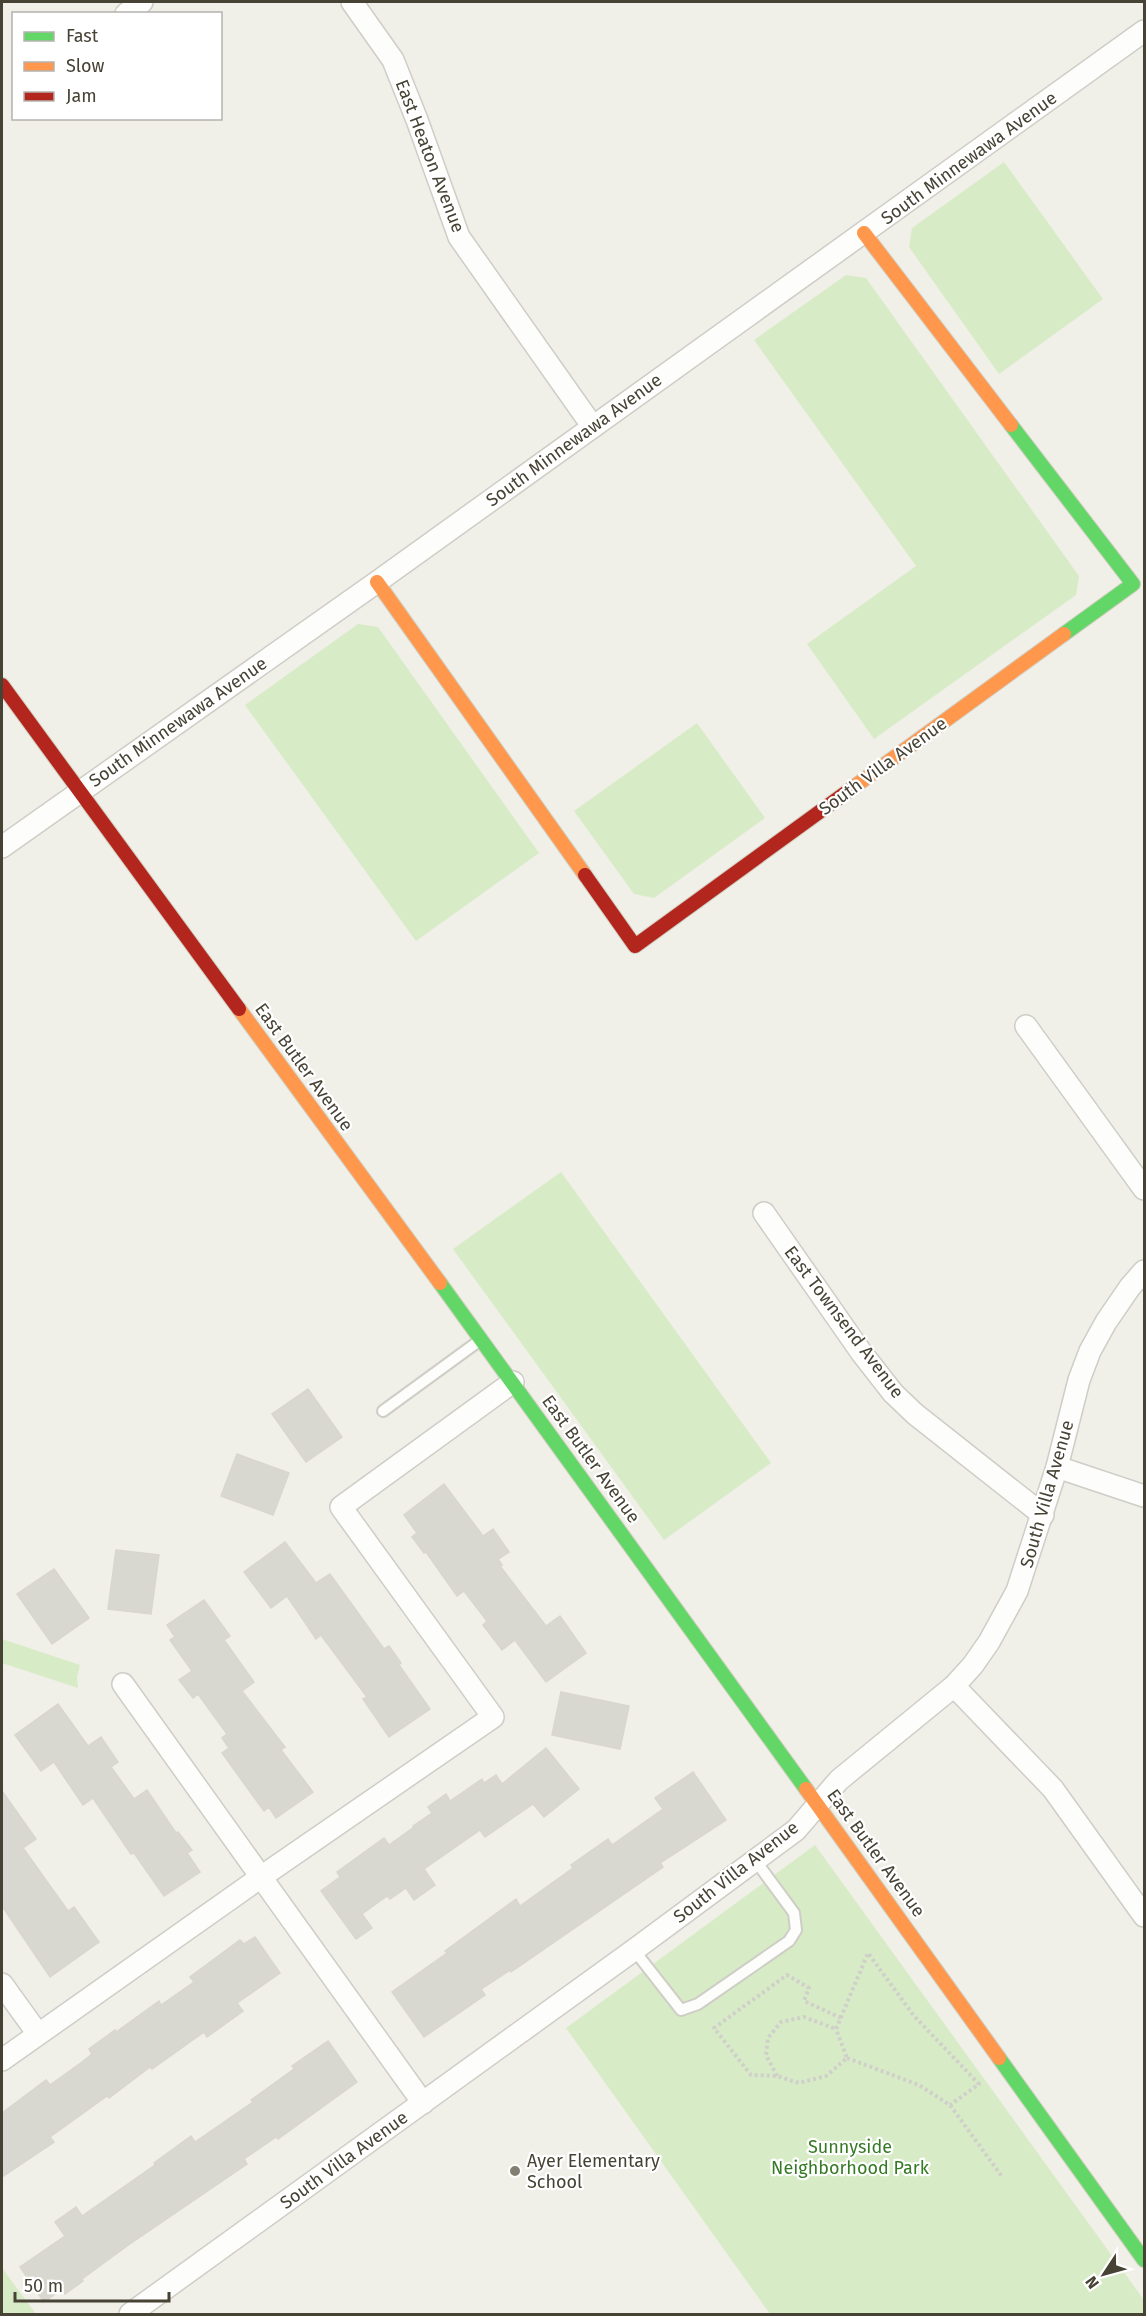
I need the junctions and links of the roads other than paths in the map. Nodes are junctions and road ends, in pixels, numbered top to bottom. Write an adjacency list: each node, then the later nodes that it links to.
1 (142, 2): 3 (street)
2 (352, 2): 6 (street, East Heaton Avenue)
3 (129, 12)
4 (1144, 31): 5 (street, South Minnewawa Avenue)
5 (864, 233): 6 (street, South Minnewawa Avenue); 7 (street, South Villa Avenue)
6 (593, 427): 7 (street, South Minnewawa Avenue)
7 (376, 582): 9 (street, South Minnewawa Avenue)
8 (2, 685): 9 (street, East Butler Avenue)
9 (80, 791): 10 (street, South Minnewawa Avenue); 15 (street, East Butler Avenue)
10 (2, 847)
11 (1026, 1026): 12 (street)
12 (1144, 1189)
13 (764, 1214): 20 (street, East Townsend Avenue)
14 (1144, 1271): 18 (street, South Villa Avenue)
15 (482, 1339): 16 (street, East Butler Avenue); 17 (lane)
16 (513, 1382): 23 (street, East Butler Avenue); 25 (street)
17 (383, 1411)
18 (1057, 1467): 19 (street); 20 (street, South Villa Avenue)
19 (1144, 1496)
20 (1042, 1515): 22 (street, South Villa Avenue)
21 (123, 1684): 25 (street)
22 (954, 1686): 23 (street, South Villa Avenue); 26 (street)
23 (818, 1804): 24 (street, South Villa Avenue); 32 (street, East Butler Avenue)
24 (755, 1860): 27 (street, South Villa Avenue); 27 (lane)
25 (261, 1876): 29 (street); 31 (street)
26 (1144, 1916)
27 (634, 1950): 31 (street, South Villa Avenue)
28 (2, 1984): 29 (street)
29 (38, 2034): 30 (street)
30 (2, 2060)
31 (423, 2103): 33 (street, South Villa Avenue)
32 (1144, 2260)
33 (130, 2314)

